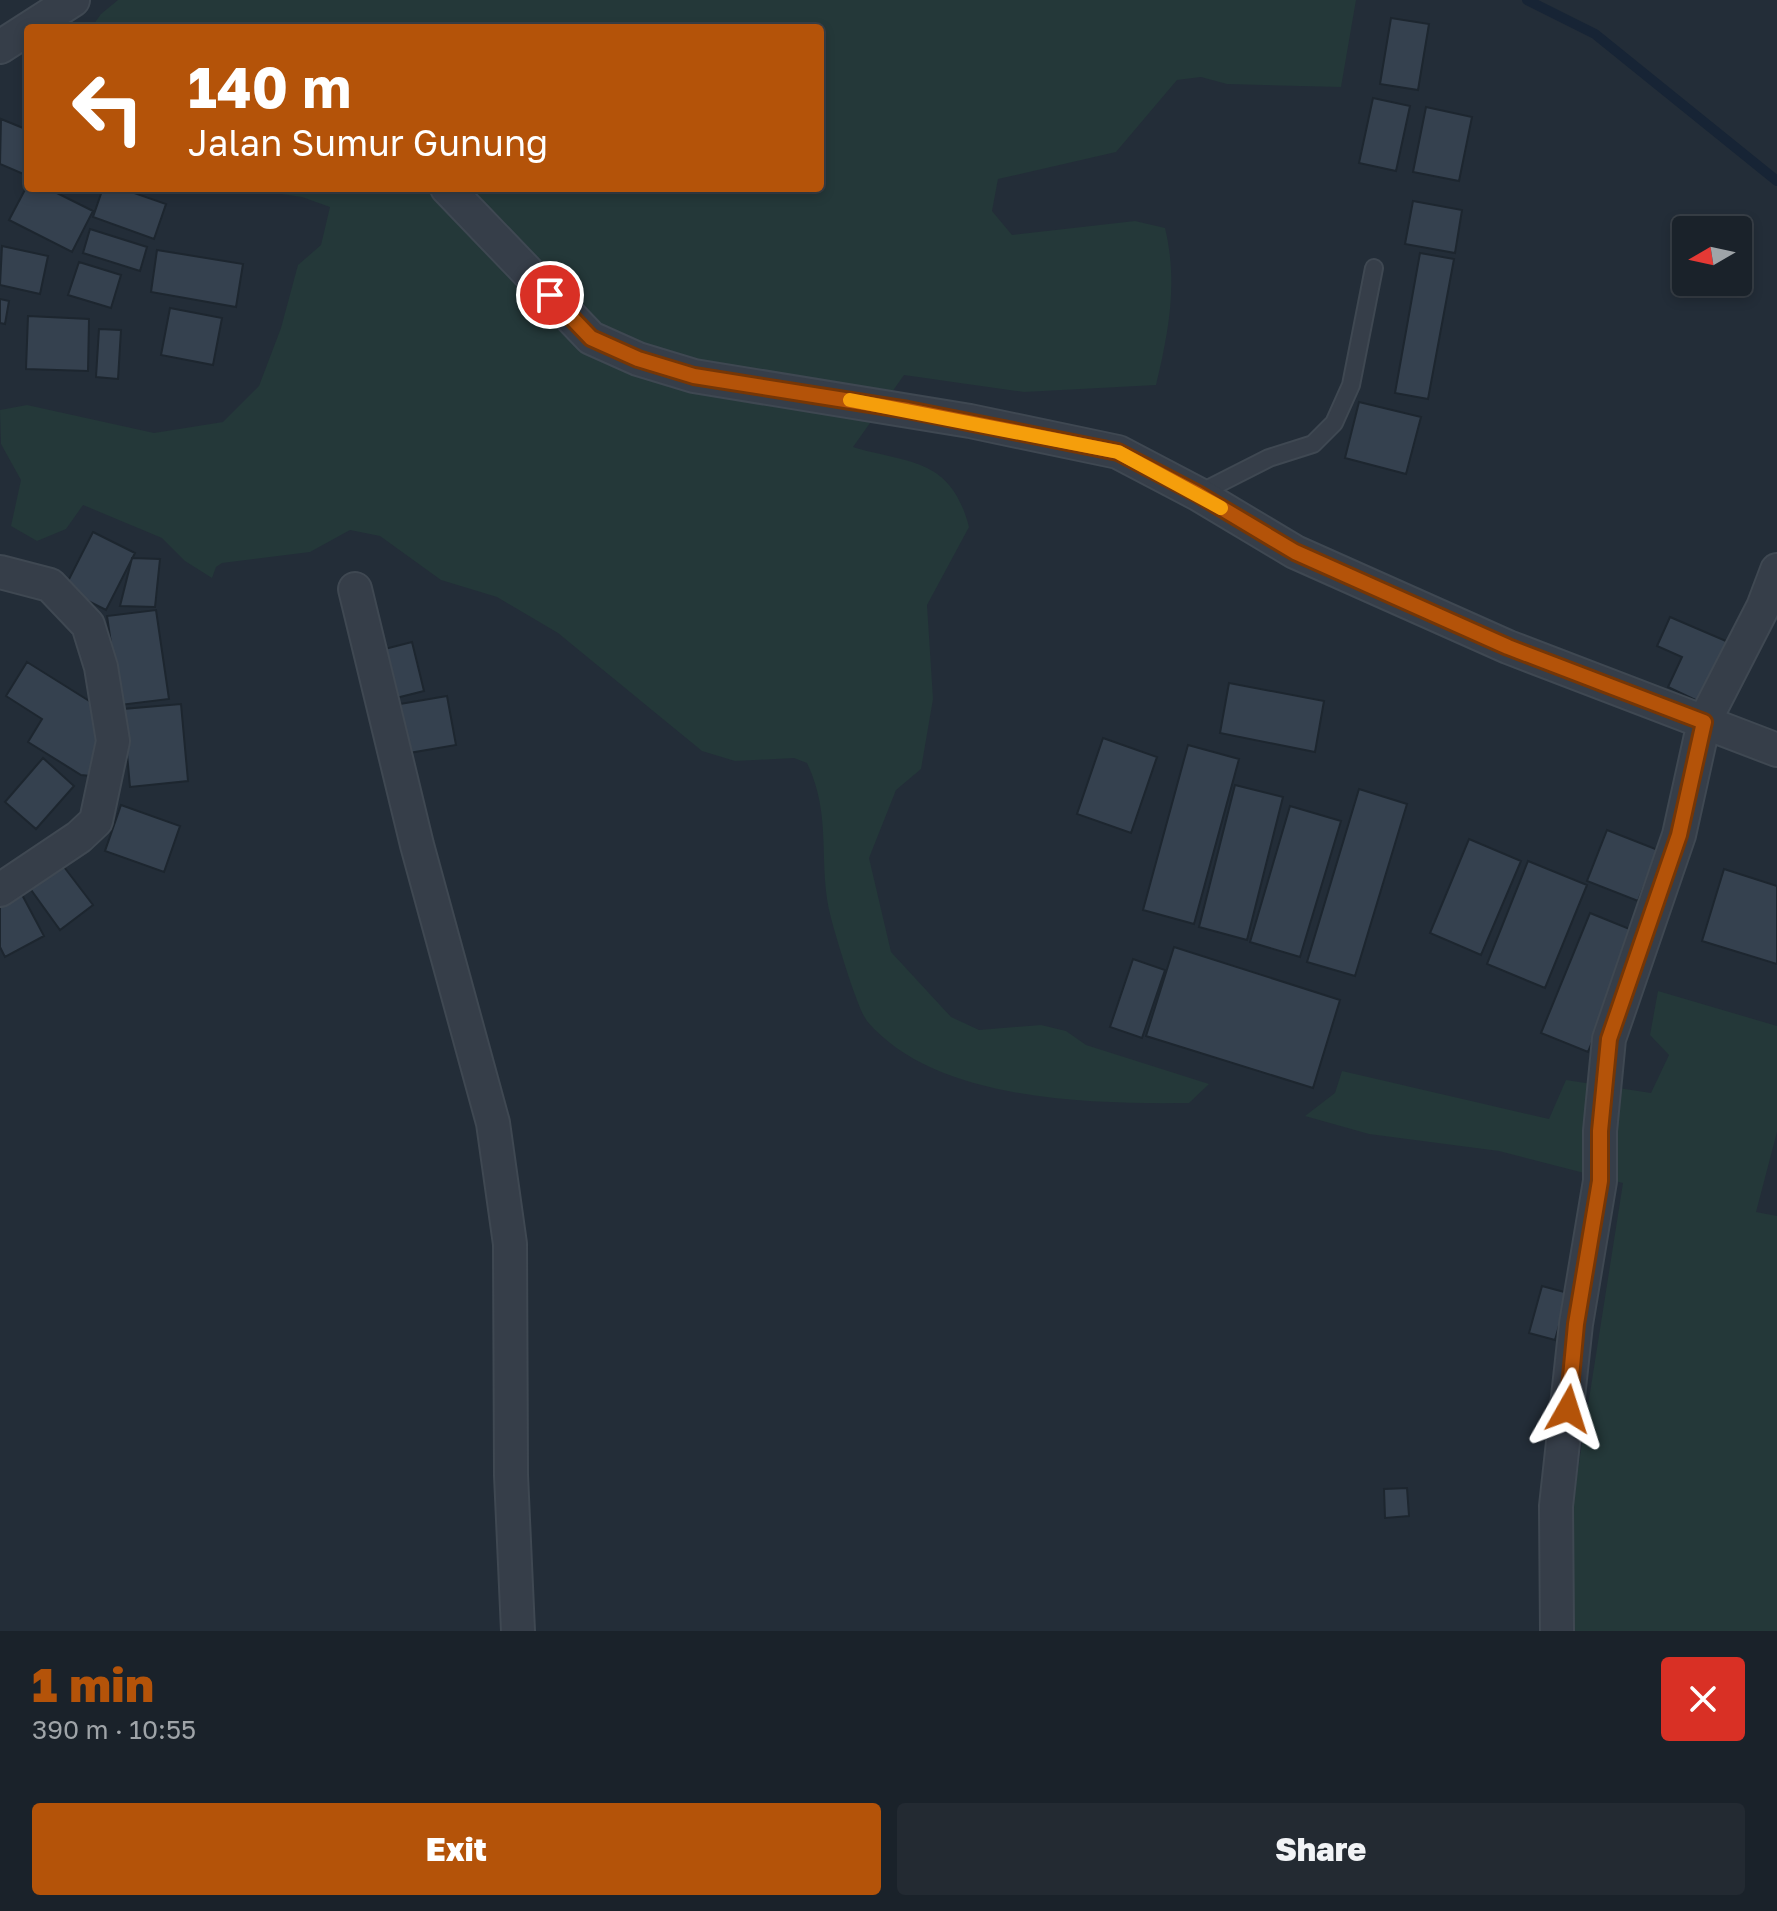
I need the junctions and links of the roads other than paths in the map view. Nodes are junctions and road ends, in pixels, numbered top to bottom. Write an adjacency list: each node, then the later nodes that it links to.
1 (73, 0): 2 (street)
2 (32, 24)
3 (451, 192): 5 (street)
4 (1374, 268): 5 (lane)
5 (1198, 494): 9 (street)
6 (1777, 570): 9 (street)
7 (0, 572): 11 (street)
8 (355, 589): 12 (street)
9 (1704, 722): 10 (street); 13 (street)
10 (1777, 750)
11 (0, 890)
12 (518, 1631)
13 (1557, 1631)

